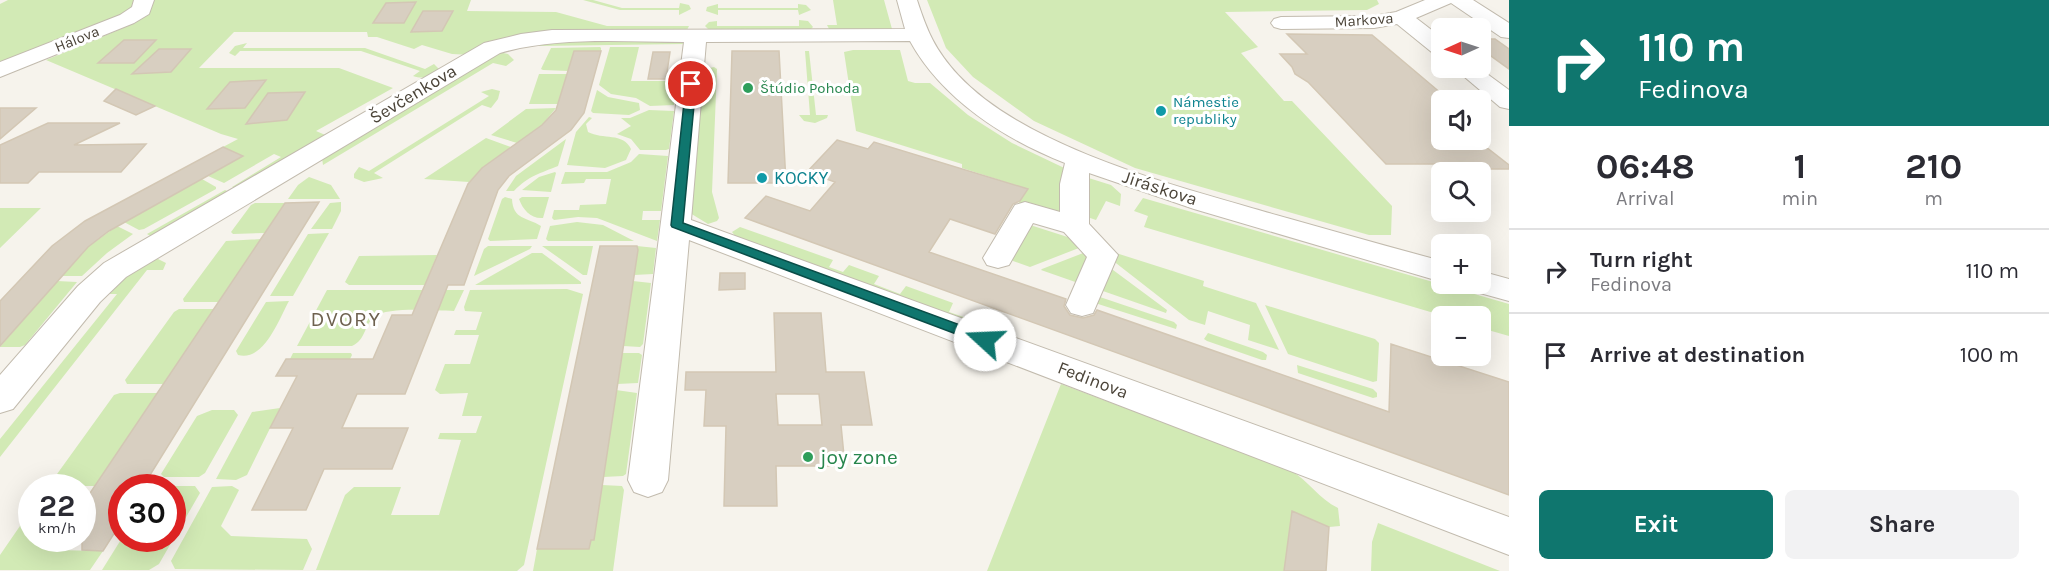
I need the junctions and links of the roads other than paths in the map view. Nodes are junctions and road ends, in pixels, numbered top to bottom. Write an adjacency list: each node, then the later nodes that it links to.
1 (144, 0): 11 (street, Hálova)
2 (907, 0): 8 (street, Jiráskova)
3 (1443, 0): 5 (street, Markova)
4 (1459, 0): 7 (street)
5 (1401, 17): 6 (street, Markova); 10 (street)
6 (1281, 23)
7 (1509, 32)
8 (918, 35): 9 (street, Ševčenkova); 14 (street, Jiráskova)
9 (696, 36): 15 (street); 22 (street, Ševčenkova)
10 (1431, 40)
11 (0, 70)
12 (1478, 78): 13 (street)
13 (1509, 102)
14 (1079, 160): 16 (street); 18 (street, Jiráskova)
15 (677, 225): 23 (street); 24 (street, Fedinova)
16 (1074, 226): 17 (street); 21 (street)
17 (998, 258)
18 (1431, 269)
19 (1491, 285): 20 (street)
20 (1509, 290)
21 (1082, 305)
22 (0, 399)
23 (648, 480)
24 (1509, 536)

